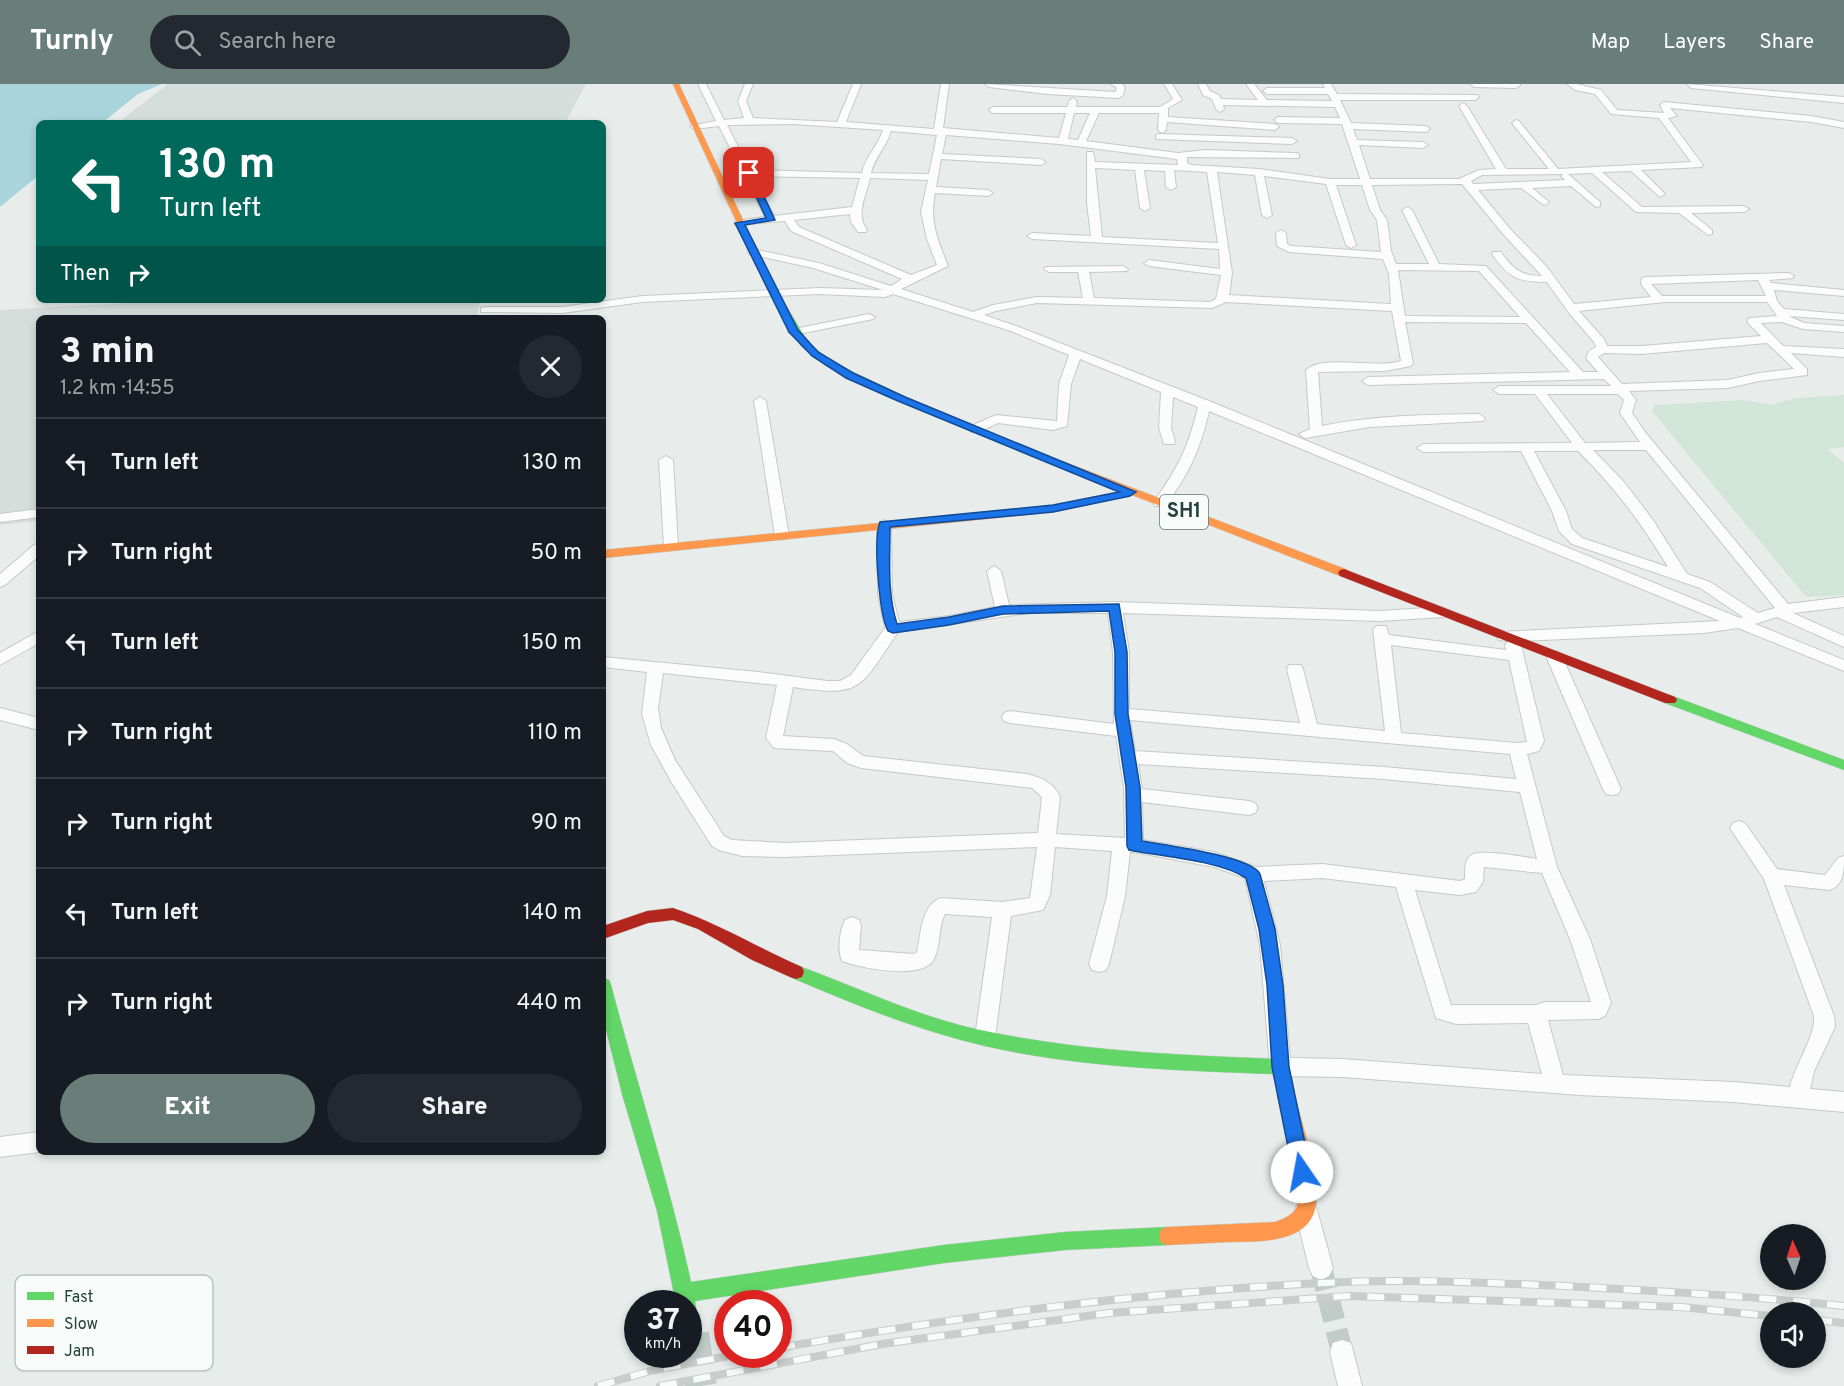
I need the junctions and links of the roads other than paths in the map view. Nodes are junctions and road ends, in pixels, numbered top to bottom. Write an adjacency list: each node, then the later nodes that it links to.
1 (676, 84): 42 (main road, SH1)
2 (702, 84): 37 (street)
3 (749, 84): 35 (street)
4 (857, 84): 43 (street)
5 (945, 84): 46 (street)
6 (988, 84): 18 (street)
7 (1115, 84): 19 (street)
8 (1168, 84): 33 (street)
9 (1202, 84): 25 (street)
10 (1250, 84): 26 (street)
11 (1442, 84): 22 (street)
12 (1474, 84): 15 (street)
13 (1571, 84): 34 (street)
14 (1691, 84): 24 (street); 27 (street)
15 (1516, 85)
16 (1408, 86): 21 (street)
17 (1267, 91): 20 (street)
18 (1076, 93): 19 (street); 29 (street)
19 (1119, 94): 30 (street)
20 (1333, 94): 21 (street); 26 (street); 39 (street)
21 (1414, 96): 22 (street)
22 (1451, 96): 23 (street)
23 (1475, 97)
24 (1844, 100)
25 (1217, 102): 26 (street); 40 (street)
26 (1265, 103)
27 (1703, 105): 31 (street); 34 (street); 41 (street)
28 (1463, 106): 67 (street)
29 (1072, 107): 32 (street); 47 (street); 50 (street)
30 (1123, 109): 32 (street); 33 (street)
31 (1812, 109)
32 (1096, 110): 53 (street)
33 (1164, 115): 40 (street); 48 (street)
34 (1666, 116): 36 (street); 63 (street)
35 (749, 120): 37 (street); 43 (street)
36 (1719, 120)
37 (723, 123): 42 (street); 70 (street)
38 (1516, 123): 69 (street)
39 (1348, 124): 40 (street); 45 (street); 52 (street)
40 (1219, 125): 49 (street)
41 (1844, 125)
42 (694, 126): 92 (main road, SH1)
43 (840, 126): 44 (street)
44 (888, 128): 46 (street); 71 (street)
45 (1426, 129)
46 (940, 130): 47 (street); 57 (street)
47 (975, 134): 50 (street)
48 (1159, 137): 49 (street); 55 (street)
49 (1221, 138): 51 (street)
50 (1063, 141): 53 (street)
51 (1292, 141)
52 (1351, 142): 54 (street); 74 (street)
53 (1086, 144): 55 (street); 60 (street)
54 (1423, 145)
55 (1157, 152): 56 (street)
56 (1179, 155): 58 (street); 62 (street)
57 (937, 156): 59 (street); 72 (street)
58 (1296, 156)
59 (1041, 162)
60 (1090, 165): 61 (street); 97 (street)
61 (1138, 167): 64 (street); 84 (street)
62 (1186, 167): 64 (street); 65 (street)
63 (1632, 167): 66 (street); 81 (street)
64 (1169, 168): 78 (street)
65 (1211, 169): 68 (street); 99 (street)
66 (1593, 169): 69 (street); 88 (street)
67 (1502, 171): 69 (street); 76 (street)
68 (1259, 172): 73 (street); 89 (street)
69 (1558, 172): 75 (street)
70 (749, 173): 71 (street); 91 (street)
71 (866, 175): 72 (street); 86 (street)
72 (934, 177): 79 (street)
73 (1330, 182): 74 (street); 98 (street)
74 (1365, 182): 76 (street); 102 (street)
75 (1573, 183): 77 (street); 83 (street)
76 (1468, 184): 77 (street); 111 (street)
77 (1523, 185): 82 (street)
78 (1171, 187)
79 (931, 190): 80 (street); 110 (street)
80 (988, 193)
81 (1660, 194)
82 (1544, 202)
83 (1596, 204)
84 (1145, 208)
85 (1744, 209): 88 (street)
86 (856, 210): 90 (street); 93 (street)
87 (1407, 210): 105 (street)
88 (1682, 210): 95 (street)
89 (1267, 215)
90 (787, 217): 91 (street); 110 (street)
91 (771, 220): 92 (street)
92 (739, 223): 100 (main road, SH1)
93 (862, 230)
94 (1281, 232): 102 (street)
95 (1708, 232)
96 (1032, 236): 97 (street)
97 (1097, 239): 99 (street)
98 (1351, 245)
99 (1223, 246): 108 (street)
100 (753, 252): 113 (street); 115 (main road, SH1)
101 (1497, 254): 111 (street)
102 (1390, 262): 105 (street); 122 (street)
103 (1149, 263): 108 (street)
104 (1049, 268): 107 (street)
105 (1436, 268): 128 (street)
106 (1123, 269): 107 (street)
107 (1083, 270): 119 (street)
108 (1227, 273): 116 (street)
109 (1789, 276): 112 (street)
110 (912, 279): 113 (street)
111 (1551, 279): 120 (street)
112 (1764, 282): 114 (street); 117 (street); 118 (street)
113 (895, 289): 115 (street); 124 (street)
114 (1844, 293)
115 (774, 294): 123 (street); 130 (main road, SH1)
116 (1222, 298): 119 (street); 122 (street)
117 (1659, 300): 118 (street); 120 (street)
118 (1771, 300): 125 (street)
119 (1089, 302): 124 (street)
120 (1571, 308): 132 (street)
121 (485, 309): 123 (street)
122 (1397, 312): 128 (street); 147 (street)
123 (562, 314)
124 (975, 315): 134 (street)
125 (1782, 315): 127 (street); 129 (street); 131 (street)
126 (869, 317): 130 (street)
127 (1844, 317)
128 (1527, 320): 137 (street)
129 (1844, 329)
130 (794, 332): 146 (main road, SH1)
131 (1771, 339): 132 (street); 133 (street)
132 (1602, 349): 136 (street)
133 (1781, 350): 135 (street); 140 (street)
134 (1076, 353): 139 (street); 146 (street)
135 (1844, 353)
136 (1606, 375): 137 (street); 140 (street)
137 (1580, 376): 138 (street)
138 (1368, 381)
139 (1167, 389): 144 (street); 149 (street)
140 (1619, 389): 142 (street); 152 (street)
141 (1499, 390): 142 (street)
142 (1539, 391): 151 (street)
143 (760, 401): 160 (street)
144 (1205, 404): 148 (street); 156 (street)
145 (1479, 418): 147 (street)
146 (975, 429): 155 (main road, SH1)
147 (1316, 431): 148 (street)
148 (1287, 438): 174 (street)
149 (1169, 441)
150 (1526, 446): 151 (street); 153 (street); 165 (street)
151 (1581, 446): 152 (street); 165 (street)
152 (1650, 446): 170 (street)
153 (1423, 448)
154 (666, 460): 161 (street)
155 (1130, 492): 156 (main road, SH1); 159 (main road)
156 (1160, 503): 171 (main road, SH1)
157 (36, 513): 158 (street)
158 (0, 518)
159 (884, 524): 160 (main road); 175 (street)
160 (782, 536): 161 (main road)
161 (671, 546): 163 (main road)
162 (36, 551): 166 (street)
163 (606, 554)
164 (994, 571): 169 (street)
165 (1681, 576): 173 (street)
166 (0, 582)
167 (1844, 602): 170 (street)
168 (1115, 607): 169 (street); 172 (street); 189 (street)
169 (1003, 610): 175 (street)
170 (1782, 611): 173 (street); 178 (street)
171 (1443, 612): 172 (street); 179 (main road, SH1)
172 (1379, 616): 177 (street)
173 (1756, 618): 174 (street)
174 (1739, 623): 179 (street); 183 (street)
175 (893, 628): 186 (street)
176 (36, 638): 181 (street)
177 (1382, 639): 179 (street); 192 (street)
178 (1844, 642)
179 (1510, 644): 180 (main road, SH1); 193 (street)
180 (1554, 656): 195 (main road, SH1); 197 (street)
181 (0, 660)
182 (606, 662): 184 (street)
183 (1844, 666)
184 (656, 668): 186 (street); 201 (street)
185 (1295, 669): 191 (street)
186 (786, 681): 201 (street)
187 (0, 714): 190 (street)
188 (1010, 717): 189 (street)
189 (1123, 722): 191 (street); 194 (street)
190 (36, 723)
191 (1310, 729): 192 (street)
192 (1394, 739): 193 (street)
193 (1517, 749): 196 (street)
194 (1128, 757): 196 (street); 198 (street)
195 (1844, 765)
196 (1527, 786): 203 (street)
197 (1612, 789)
198 (1134, 795): 199 (street); 202 (street)
199 (1249, 808)
200 (1739, 828): 206 (street)
201 (1045, 840): 202 (street); 208 (street)
202 (1128, 845): 205 (street); 211 (street)
203 (1548, 867): 207 (street); 213 (street)
204 (1843, 868): 206 (street)
205 (1253, 874): 207 (street); 215 (street)
206 (1772, 876): 217 (street)
207 (1403, 882): 213 (street)
208 (1002, 910): 209 (street); 214 (street)
209 (852, 925)
210 (606, 932): 214 (main road)
211 (1099, 964)
212 (606, 1000): 223 (main road)
213 (1536, 1014): 216 (street)
214 (985, 1038): 215 (main road)
215 (1280, 1067): 216 (street); 221 (main road)
216 (1555, 1084): 217 (street)
217 (1798, 1097): 218 (street)
218 (1844, 1102)
219 (36, 1142): 220 (street)
220 (0, 1148)
221 (1306, 1210): 222 (street); 224 (main road)
222 (1321, 1268)
223 (683, 1290)
224 (702, 1295)
225 (1342, 1352): 226 (street)
226 (1350, 1386)

